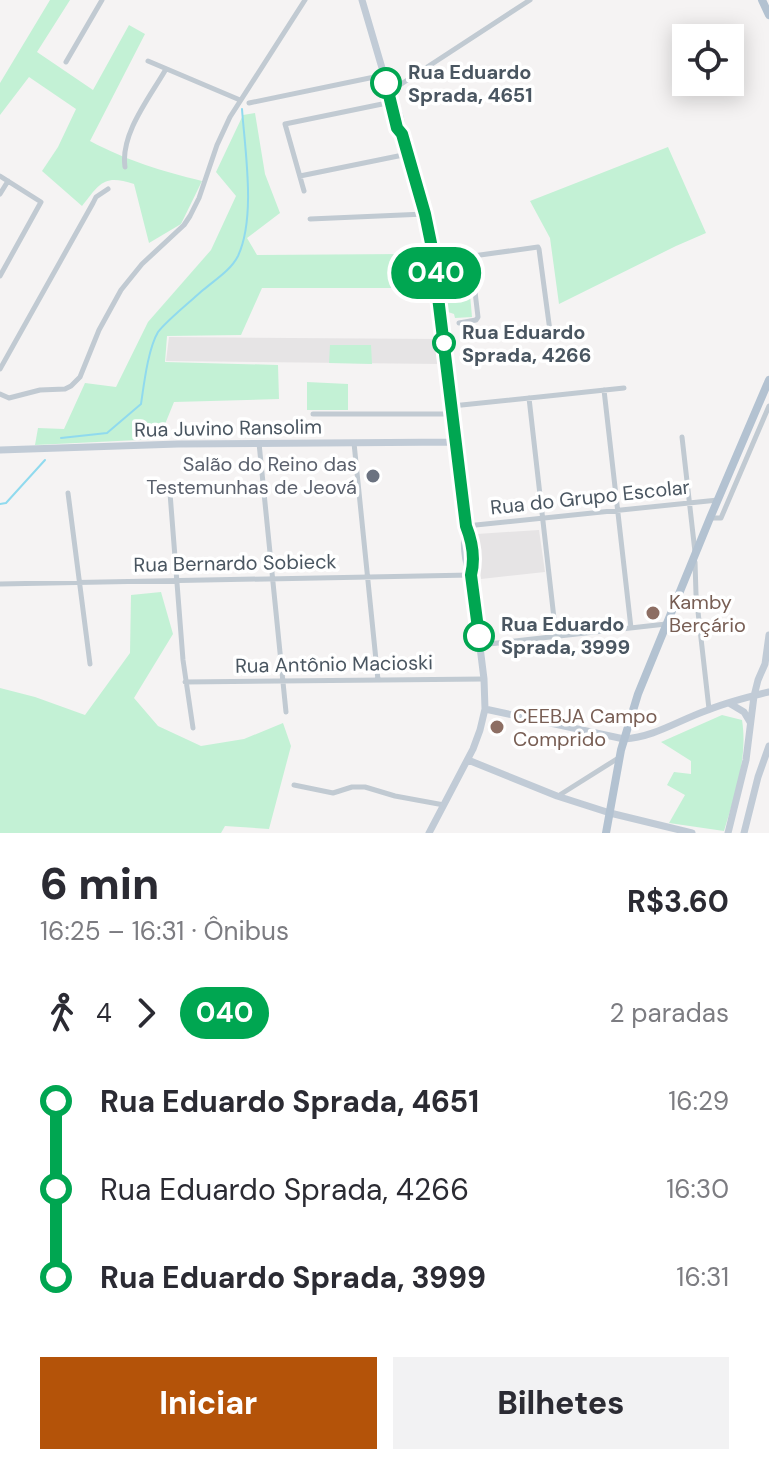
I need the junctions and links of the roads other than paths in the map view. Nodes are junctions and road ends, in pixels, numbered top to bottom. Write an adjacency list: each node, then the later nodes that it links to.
1 (102, 0): 8 (street)
2 (305, 0): 12 (street)
3 (362, 0): 10 (main road)
4 (530, 0): 11 (street)
5 (762, 0): 6 (main road)
6 (769, 15)
7 (148, 61): 9 (street)
8 (66, 62)
9 (166, 69): 12 (street); 16 (street)
10 (384, 75): 11 (main road); 14 (street)
11 (389, 92): 13 (main road)
12 (240, 100): 32 (street)
13 (392, 102): 15 (main road); 18 (street)
14 (249, 103)
15 (408, 154): 18 (street); 23 (main road)
16 (125, 167)
17 (0, 176): 19 (street)
18 (300, 176): 21 (street)
19 (8, 181): 22 (street); 25 (street)
20 (108, 189): 28 (street)
21 (304, 191)
22 (0, 194)
23 (425, 214): 24 (street); 35 (main road)
24 (310, 219)
25 (0, 276)
26 (459, 323): 27 (street)
27 (535, 333)
28 (0, 369)
29 (769, 380): 44 (main road)
30 (624, 388): 31 (street)
31 (604, 390): 33 (street); 46 (street)
32 (0, 394)
33 (529, 398): 35 (street); 47 (street)
34 (769, 406): 48 (street)
35 (452, 410): 36 (street); 38 (main road)
36 (313, 414)
37 (682, 437): 45 (street)
38 (456, 442): 40 (main road, Rua Juvino Ransolim); 49 (main road)
39 (259, 443): 40 (main road, Rua Juvino Ransolim); 41 (main road, Rua Juvino Ransolim); 53 (street)
40 (354, 443): 52 (street)
41 (0, 450)
42 (68, 493): 55 (street)
43 (170, 493): 54 (street)
44 (718, 500): 45 (street, Rua do Grupo Escolar); 48 (main road)
45 (689, 502): 46 (street, Rua do Grupo Escolar); 50 (street)
46 (617, 510): 47 (street, Rua do Grupo Escolar); 58 (street)
47 (542, 518): 49 (street, Rua do Grupo Escolar); 60 (street)
48 (710, 518): 50 (main road)
49 (466, 526): 51 (main road)
50 (695, 554): 57 (main road); 71 (street)
51 (471, 575): 52 (street, Rua Bernardo Sobieck); 61 (main road)
52 (367, 577): 53 (street, Rua Bernardo Sobieck); 64 (street)
53 (272, 579): 54 (street, Rua Bernardo Sobieck); 65 (street)
54 (176, 581): 55 (street, Rua Bernardo Sobieck); 66 (street)
55 (79, 582): 56 (street, Rua Bernardo Sobieck); 62 (street)
56 (0, 584)
57 (667, 624): 58 (street); 75 (main road)
58 (631, 628): 60 (street)
59 (769, 635): 68 (main road)
60 (556, 636): 61 (street)
61 (480, 645): 63 (main road)
62 (90, 664)
63 (484, 679): 64 (street, Rua Antônio Macioski); 70 (main road)
64 (378, 680): 65 (street, Rua Antônio Macioski)
65 (283, 681): 66 (street, Rua Antônio Macioski); 72 (street)
66 (185, 682): 74 (street)
67 (769, 692): 68 (main road)
68 (754, 696): 69 (main road); 73 (main road)
69 (729, 703): 71 (main road); 73 (main road)
70 (485, 709): 75 (main road); 78 (main road)
71 (709, 709): 75 (main road)
72 (286, 712)
73 (750, 723): 86 (main road)
74 (193, 728)
75 (624, 739): 77 (main road)
76 (769, 746): 87 (main road)
77 (620, 757): 80 (street); 82 (main road)
78 (468, 760): 80 (main road); 81 (main road)
79 (294, 785): 81 (street)
80 (557, 796): 82 (main road)
81 (444, 805): 83 (main road)
82 (610, 813): 84 (main road); 85 (main road)
83 (429, 833)
84 (606, 833)
85 (692, 833)
86 (728, 833)
87 (744, 833)

